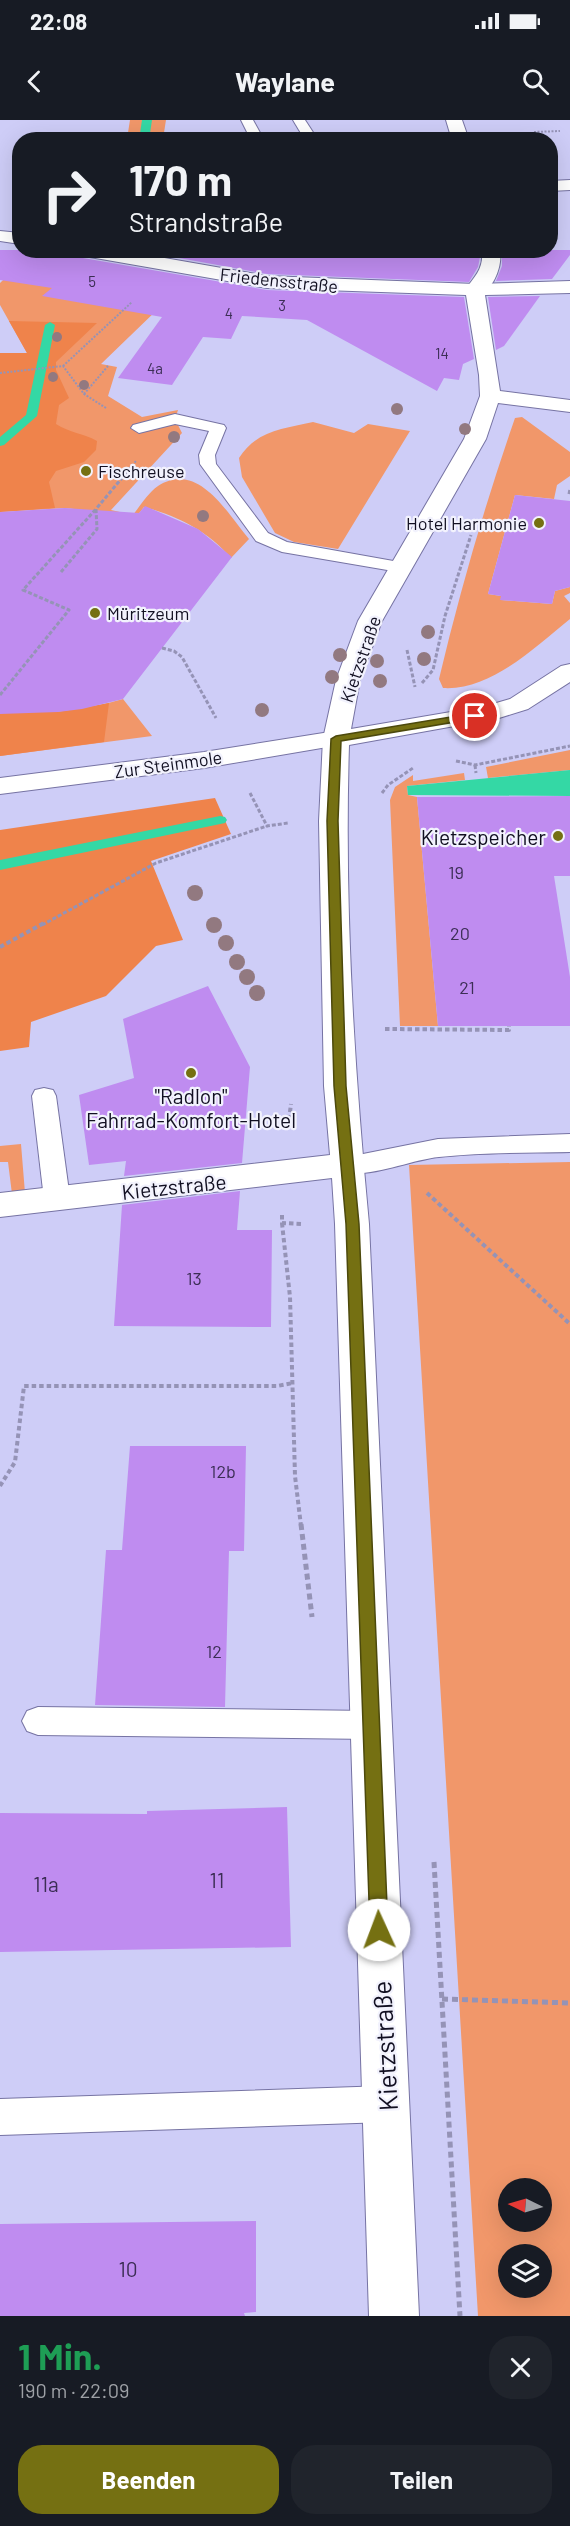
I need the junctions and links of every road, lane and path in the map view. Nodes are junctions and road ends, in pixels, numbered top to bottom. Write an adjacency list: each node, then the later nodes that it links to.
1 (560, 131): 2 (path)
2 (534, 132)
3 (130, 258): 6 (street, Friedensstraße)
4 (493, 258): 6 (street)
5 (570, 287): 6 (street, Friedensstraße)
6 (475, 290): 12 (street, Kietzstraße)
7 (132, 302): 8 (path)
8 (61, 366): 10 (path); 11 (path)
9 (108, 366): 11 (path)
10 (0, 373)
11 (84, 394): 14 (path)
12 (490, 396): 13 (street); 19 (street, Kietzstraße)
13 (570, 406)
14 (139, 429): 17 (path); 19 (lane)
15 (570, 489): 16 (path)
16 (569, 494)
17 (96, 508): 20 (path); 24 (path)
18 (474, 526): 23 (path)
19 (399, 567): 26 (street, Kietzstraße)
20 (61, 572)
21 (162, 648): 25 (path)
22 (570, 671): 26 (street, Zur Steinmole)
23 (416, 691)
24 (0, 694)
25 (212, 712)
26 (336, 739): 28 (street, Zur Steinmole); 33 (street, Kietzstraße)
27 (570, 746): 30 (path)
28 (232, 756): 32 (street, Zur Steinmole); 34 (path)
29 (452, 760): 30 (path)
30 (475, 765): 31 (path)
31 (477, 773)
32 (0, 786)
33 (333, 821): 34 (path); 41 (street, Kietzstraße)
34 (267, 826): 35 (path)
35 (0, 947)
36 (509, 1026): 37 (path)
37 (379, 1029)
38 (44, 1096): 42 (lane)
39 (570, 1143): 40 (lane)
40 (389, 1159): 41 (lane); 44 (path)
41 (347, 1165): 42 (street, Kietzstraße); 48 (street, Kietzstraße)
42 (57, 1199): 43 (street, Kietzstraße)
43 (0, 1205)
44 (570, 1324)
45 (292, 1383): 46 (path)
46 (0, 1486)
47 (38, 1721): 48 (lane)
48 (371, 1725): 49 (street, Kietzstraße)
49 (381, 1999): 50 (path); 51 (street, Kietzstraße)
50 (570, 2003)
51 (386, 2104): 52 (lane); 53 (street, Kietzstraße)
52 (0, 2117)
53 (394, 2316)

